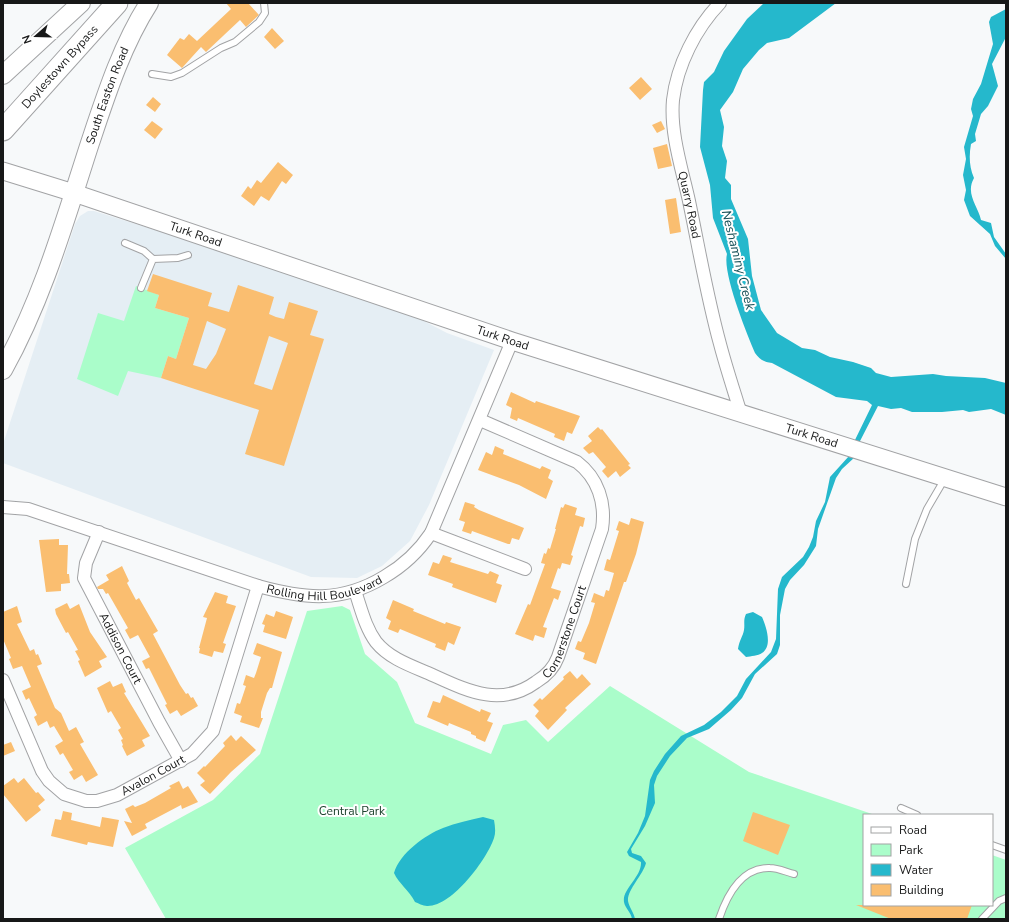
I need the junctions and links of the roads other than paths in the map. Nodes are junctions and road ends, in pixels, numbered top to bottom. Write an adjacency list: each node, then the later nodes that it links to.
1 (81, 3): 8 (main road)
2 (100, 3): 9 (highway, Doylestown Bypass)
3 (117, 3): 10 (highway, Doylestown Bypass)
4 (149, 3): 12 (main road, South Easton Road)
5 (264, 3): 7 (lane)
6 (720, 3): 19 (street, Quarry Road)
7 (152, 74)
8 (3, 75)
9 (3, 115)
10 (3, 130)
11 (3, 171): 12 (street, Turk Road)
12 (74, 193): 17 (street, Turk Road); 18 (main road, South Easton Road)
13 (125, 243): 15 (lane)
14 (188, 255): 15 (lane)
15 (153, 259): 16 (lane)
16 (141, 288)
17 (512, 341): 19 (street, Turk Road); 20 (street, Rolling Hill Boulevard)
18 (3, 370)
19 (741, 414): 21 (street, Turk Road)
20 (480, 420): 25 (street, Rolling Hill Boulevard); 29 (street, Cornerstone Court)
21 (945, 478): 22 (street, Turk Road); 27 (lane)
22 (1006, 497)
23 (3, 507): 24 (street, Rolling Hill Boulevard)
24 (99, 532): 28 (street, Rolling Hill Boulevard); 31 (street, Addison Court)
25 (431, 533): 26 (street); 29 (street, Rolling Hill Boulevard)
26 (525, 569)
27 (906, 584)
28 (258, 586): 29 (street, Rolling Hill Boulevard); 31 (street, Avalon Court)
29 (355, 592)
30 (3, 680): 31 (street, Avalon Court)
31 (181, 761)
32 (901, 808): 33 (lane)
33 (915, 814)
34 (993, 844): 35 (lane)
35 (1006, 850)
36 (794, 874): 38 (lane)
37 (1006, 898): 39 (lane)
38 (719, 919)
39 (982, 919)

